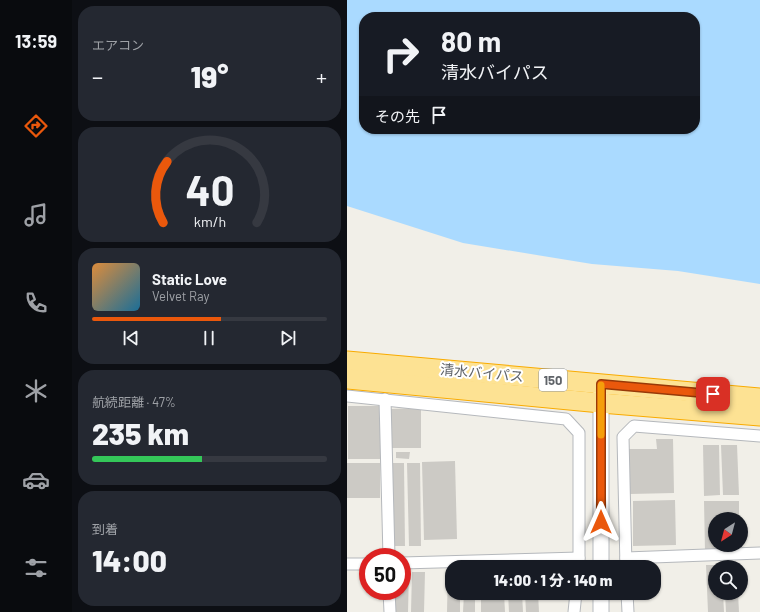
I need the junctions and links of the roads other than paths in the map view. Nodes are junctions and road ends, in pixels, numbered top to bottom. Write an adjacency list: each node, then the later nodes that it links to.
1 (347, 361): 3 (highway, 清水バイパス / 150)
2 (347, 379): 7 (highway, 清水バイパス / 150)
3 (601, 384): 5 (highway, 清水バイパス / 150); 7 (main road)
4 (347, 396): 6 (street)
5 (760, 398)
6 (385, 399): 10 (street); 12 (street)
7 (601, 403): 8 (highway, 清水バイパス / 150); 13 (main road)
8 (760, 416)
9 (760, 436): 14 (street)
10 (389, 548)
11 (760, 553): 15 (street)
12 (579, 560)
13 (601, 560)
14 (626, 560)
15 (661, 560)
16 (411, 563): 17 (street)
17 (445, 563)
18 (347, 564): 19 (street)
19 (359, 564)
20 (389, 600): 24 (street)
21 (576, 600): 25 (street)
22 (601, 600): 26 (main road)
23 (627, 600): 27 (street)
24 (390, 612)
25 (575, 612)
26 (601, 612)
27 (628, 612)

